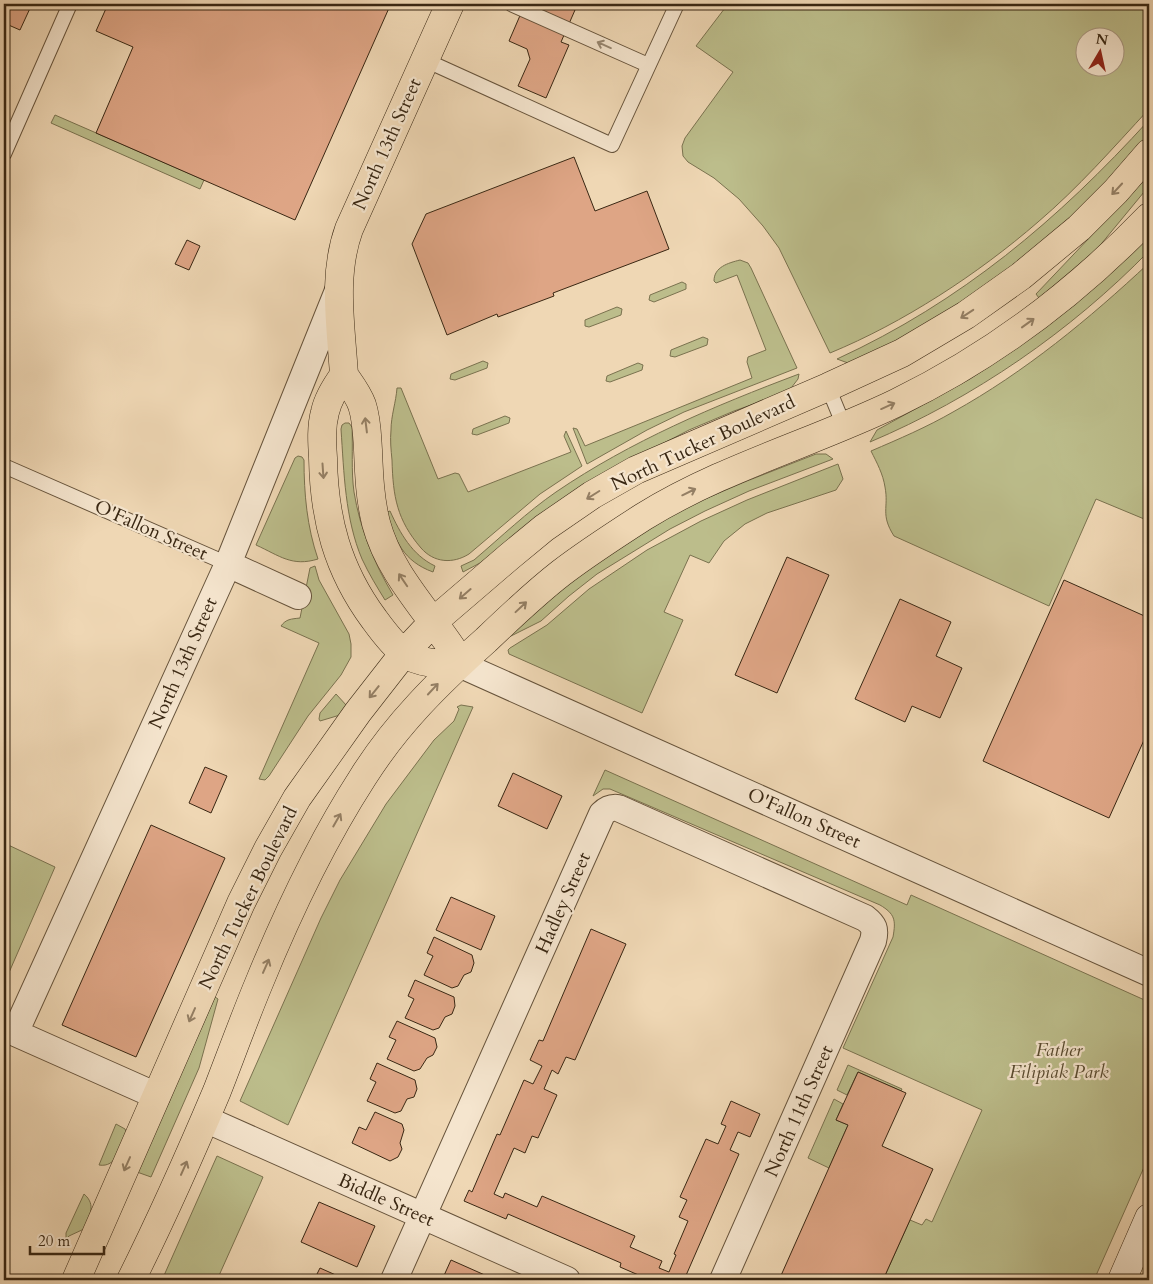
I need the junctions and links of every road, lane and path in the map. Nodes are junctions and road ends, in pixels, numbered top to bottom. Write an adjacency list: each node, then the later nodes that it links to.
1 (70, 4): 8 (lane)
2 (450, 4): 5 (main road, North 13th Street)
3 (511, 4): 6 (lane, one-way to 3)
4 (677, 4): 6 (lane)
5 (425, 60): 6 (lane); 10 (main road, North 13th Street)
6 (648, 66)
7 (1149, 153): 12 (main road, North Tucker Boulevard, one-way to 12)
8 (4, 154)
9 (1149, 217): 13 (main road, North Tucker Boulevard, one-way to 9)
10 (339, 288): 11 (main road, North 13th Street); 15 (street, North 13th Street)
11 (344, 375): 17 (main road, one-way to 11); 18 (main road, one-way to 18)
12 (828, 387): 13 (lane); 17 (main road, North Tucker Boulevard, one-way to 17)
13 (844, 426): 19 (main road, North Tucker Boulevard, one-way to 13)
14 (4, 466): 15 (lane, O'Fallon Street)
15 (228, 564): 16 (street, O'Fallon Street); 22 (street, North 13th Street)
16 (298, 596)
17 (433, 622): 18 (main road, North Tucker Boulevard); 19 (main road)
18 (404, 653): 19 (main road); 23 (main road, North Tucker Boulevard, one-way to 23)
19 (459, 664): 21 (street, O'Fallon Street); 24 (main road, North Tucker Boulevard, one-way to 19)
20 (874, 940): 25 (street, Hadley Street); 31 (street, North 11th Street)
21 (1149, 973)
22 (10, 1031): 23 (street)
23 (157, 1096): 27 (main road, North Tucker Boulevard, one-way to 27)
24 (205, 1119): 25 (street, Biddle Street); 28 (main road, North Tucker Boulevard, one-way to 24)
25 (422, 1217): 29 (street, Hadley Street); 30 (street, Biddle Street)
26 (1149, 1218): 32 (street)
27 (76, 1280)
28 (131, 1280)
29 (394, 1280)
30 (567, 1280)
31 (723, 1280)
32 (1122, 1280)

